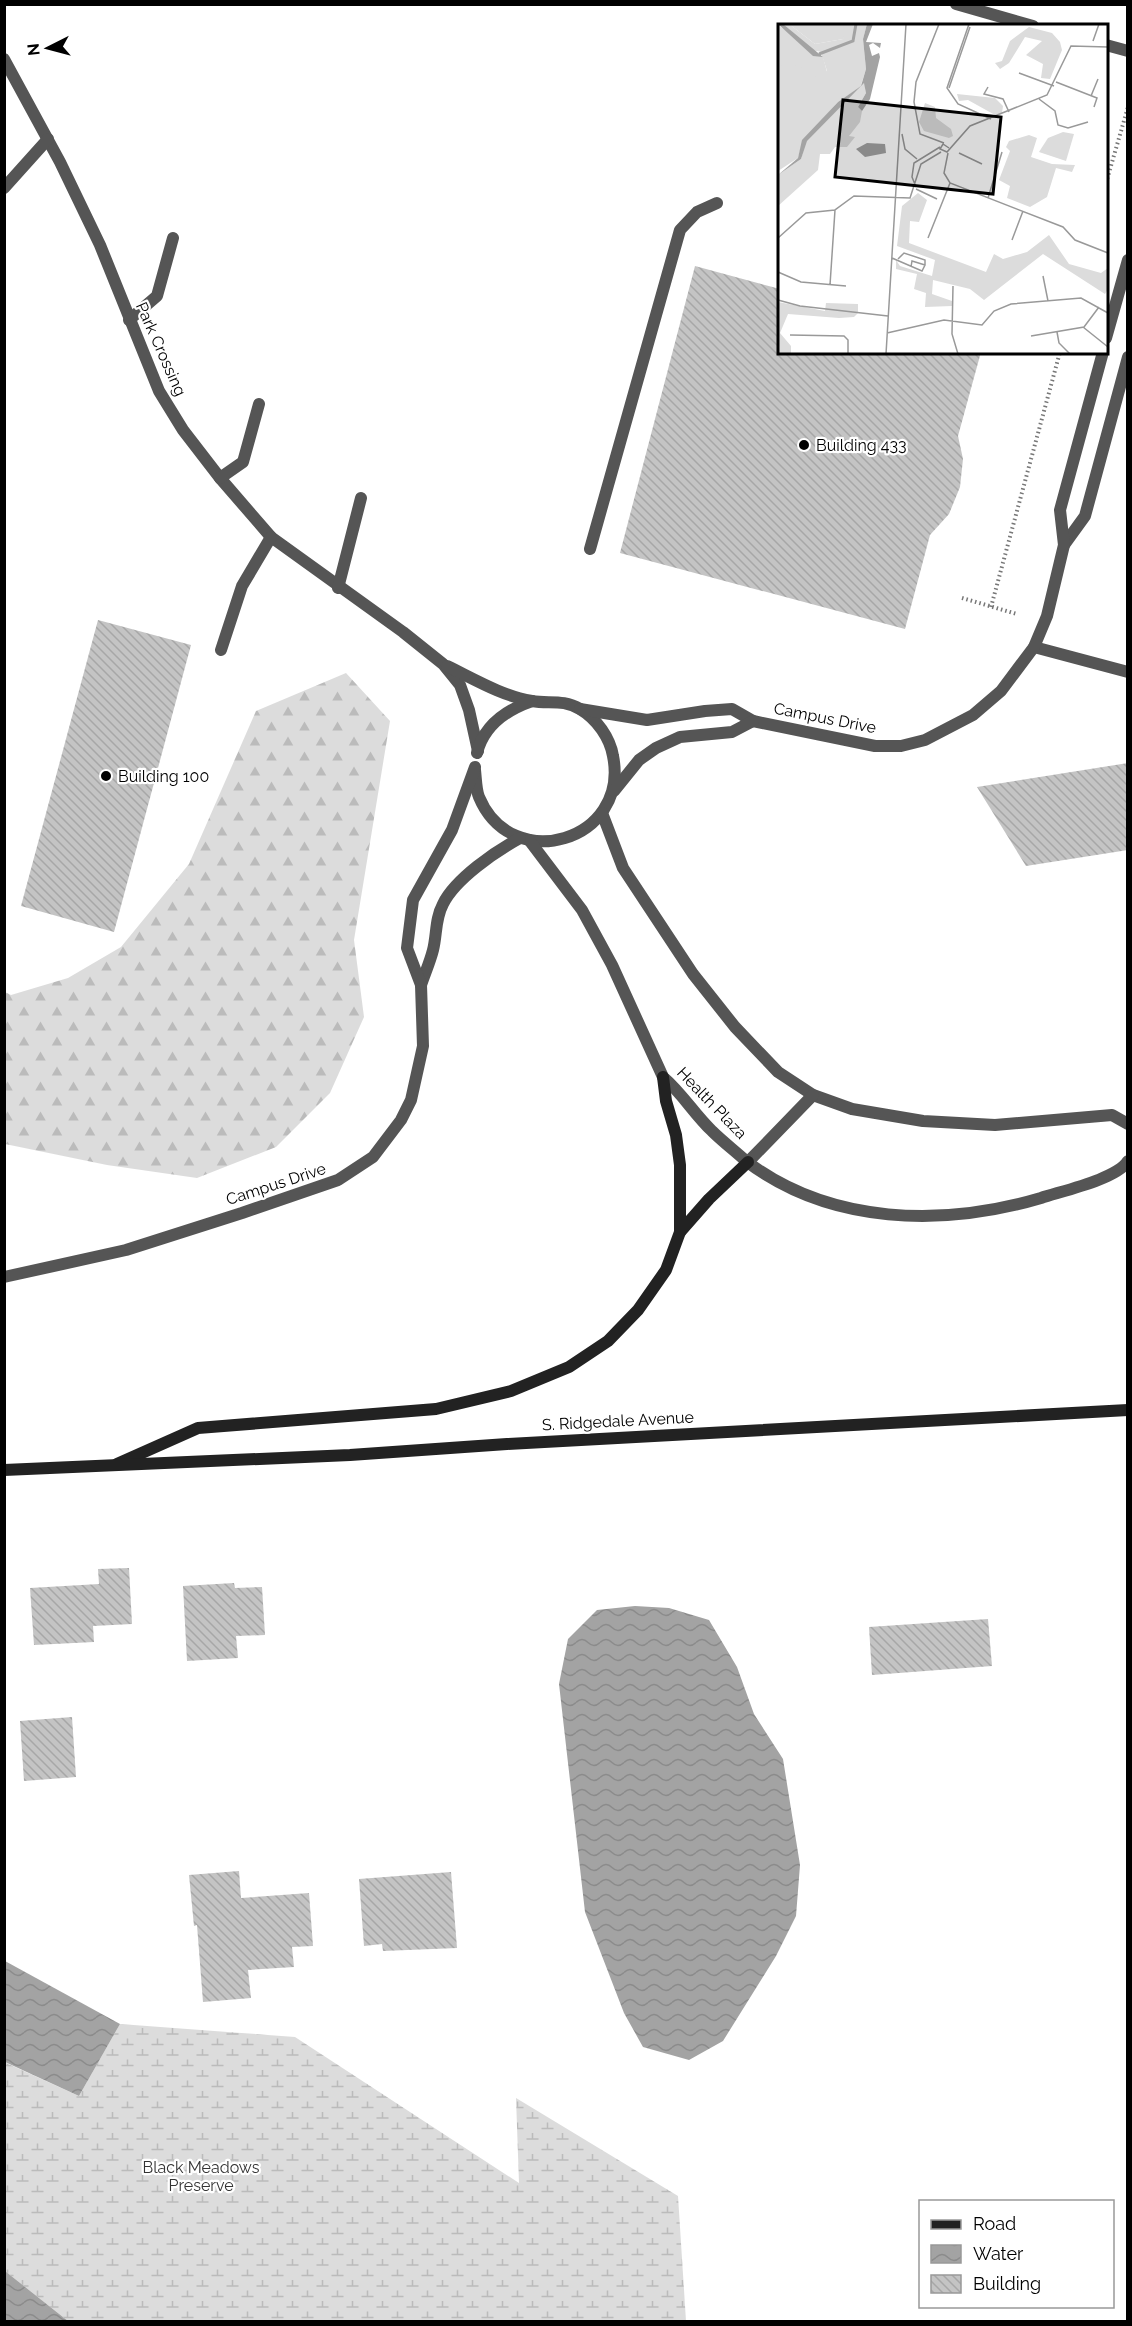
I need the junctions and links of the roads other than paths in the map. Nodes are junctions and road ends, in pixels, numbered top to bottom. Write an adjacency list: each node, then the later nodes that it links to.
1 (956, 4): 2 (lane)
2 (1026, 24)
3 (1108, 45): 4 (lane)
4 (1128, 51)
5 (4, 59): 6 (lane, Park Crossing)
6 (48, 139): 7 (lane); 11 (lane, Park Crossing)
7 (4, 188)
8 (717, 203): 20 (lane)
9 (173, 238): 11 (lane)
10 (1128, 260): 12 (lane)
11 (129, 320): 16 (lane, Park Crossing)
12 (1108, 334)
13 (1101, 354): 19 (lane, Campus Drive)
14 (1128, 357): 19 (lane, Campus Drive)
15 (259, 404): 16 (lane)
16 (220, 478): 18 (lane, Park Crossing)
17 (361, 498): 21 (lane)
18 (271, 537): 21 (lane, Park Crossing); 23 (lane)
19 (1064, 545): 22 (lane, Campus Drive)
20 (590, 549)
21 (338, 588): 24 (lane, Park Crossing)
22 (1034, 646): 25 (lane); 28 (lane, Campus Drive)
23 (220, 650)
24 (443, 664): 26 (lane, Park Crossing); 29 (lane, Park Crossing)
25 (1128, 672)
26 (532, 701): 27 (lane); 29 (lane)
27 (580, 709): 28 (lane, Campus Drive); 31 (lane)
28 (753, 721): 31 (lane, Campus Drive)
29 (478, 751): 30 (lane)
30 (475, 767): 33 (lane); 34 (lane, Campus Drive)
31 (613, 792): 32 (lane)
32 (602, 813): 33 (lane); 36 (lane)
33 (524, 839): 34 (lane, Campus Drive); 35 (lane, Health Plaza)
34 (421, 985): 41 (lane, Campus Drive)
35 (663, 1077): 38 (lane, Health Plaza); 40 (main road)
36 (813, 1095): 37 (lane); 38 (lane)
37 (1128, 1124)
38 (748, 1161): 39 (lane, Health Plaza); 40 (main road)
39 (1128, 1161)
40 (680, 1232): 43 (main road)
41 (4, 1277)
42 (1128, 1410): 43 (main road, S. Ridgedale Avenue)
43 (110, 1467): 44 (main road, S. Ridgedale Avenue)
44 (4, 1470)

